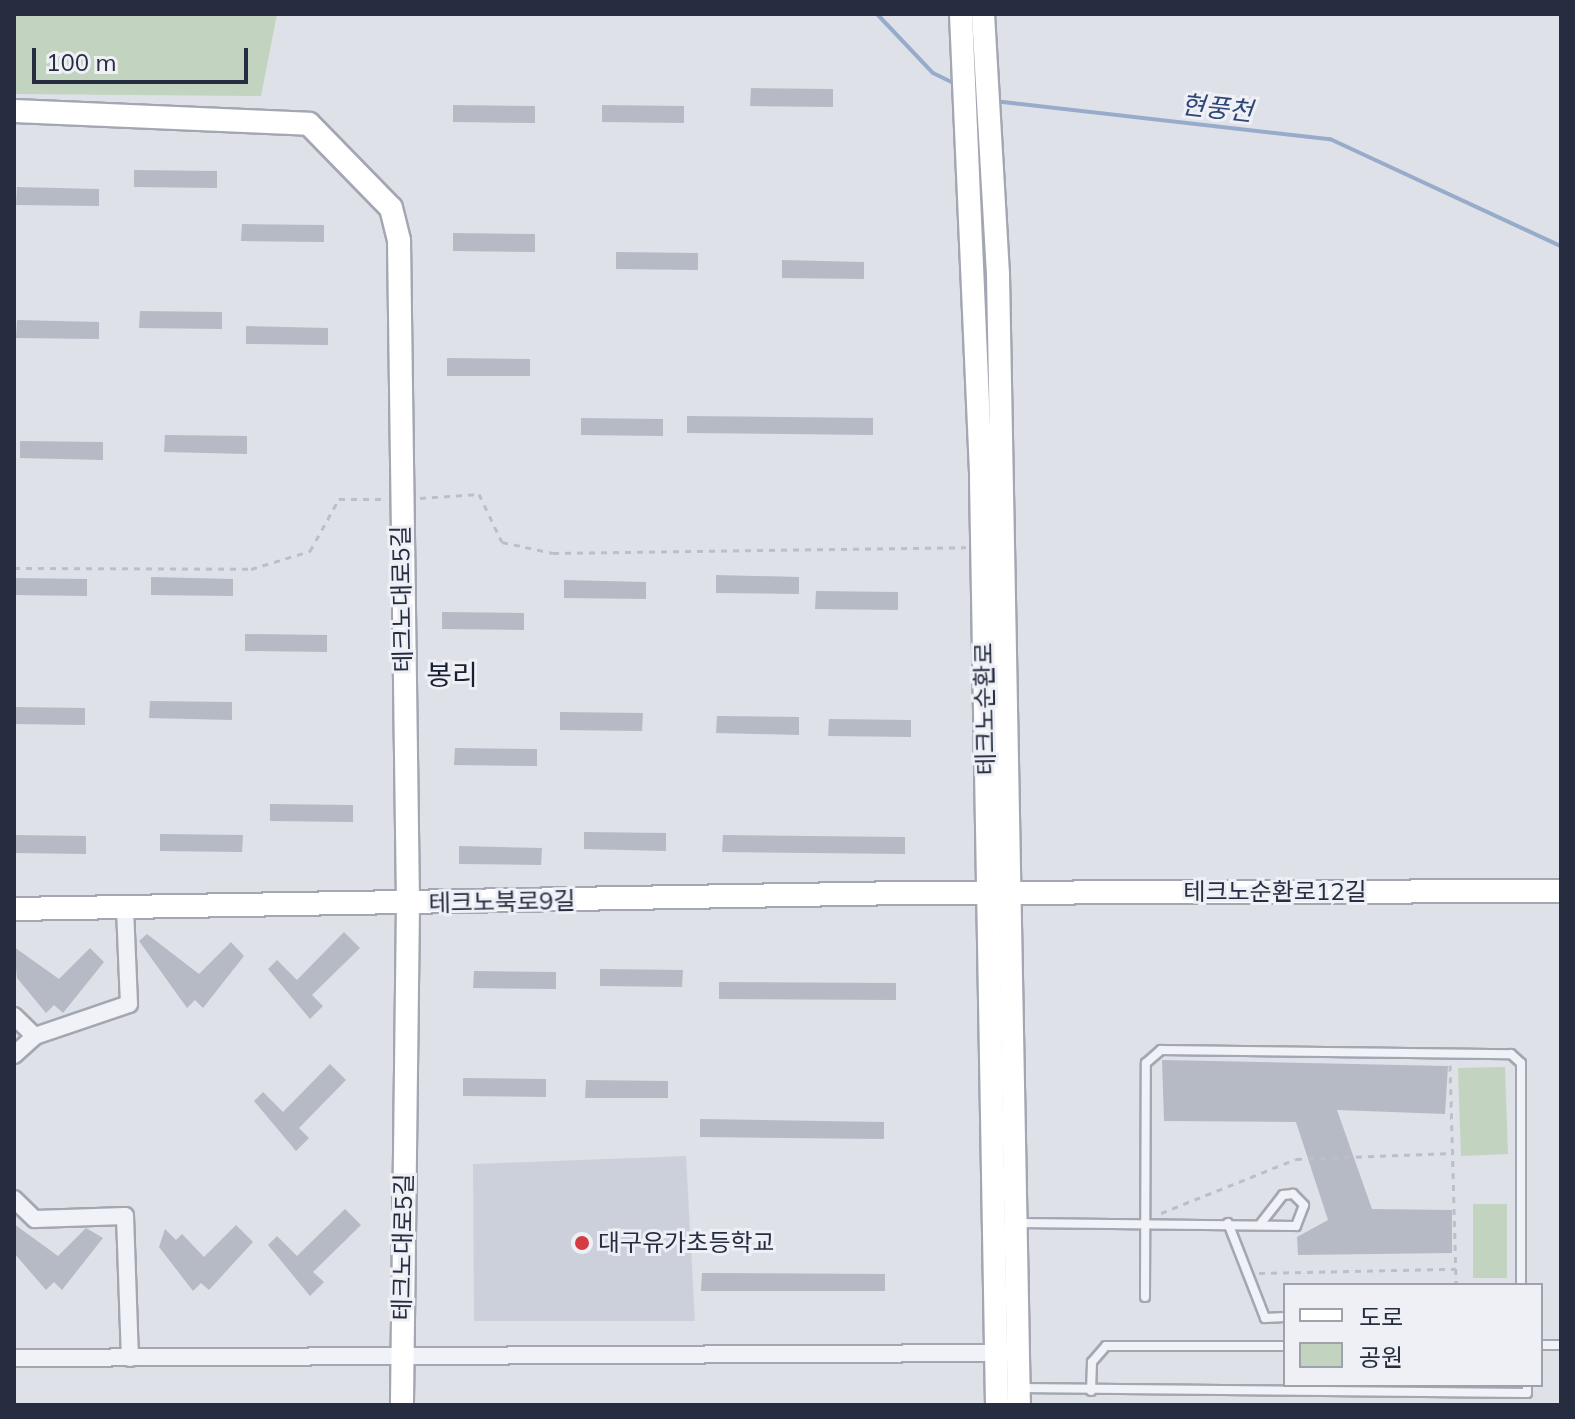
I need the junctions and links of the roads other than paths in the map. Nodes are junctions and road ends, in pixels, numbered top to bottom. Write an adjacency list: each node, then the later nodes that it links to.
1 (961, 14): 3 (street, 테크노순환로)
2 (985, 23): 3 (street, 테크노순환로)
3 (979, 109): 6 (street, 테크노순환로); 6 (street, 테크노순환로)
4 (14, 111): 7 (street, 테크노대로5길)
5 (1561, 891): 6 (street, 테크노순환로12길)
6 (1000, 892): 7 (street, 테크노북로9길); 15 (street, 테크노순환로); 22 (street, 테크노순환로)
7 (408, 904): 9 (street, 테크노북로9길); 23 (street, 테크노대로5길)
8 (14, 909): 9 (street, 테크노북로9길)
9 (125, 909): 11 (street)
10 (14, 1016): 11 (street)
11 (35, 1036): 12 (street)
12 (14, 1055)
13 (14, 1199): 25 (street)
14 (1147, 1219): 15 (lane); 16 (lane); 18 (lane); 19 (lane)
15 (1018, 1223): 28 (street, 테크노순환로)
16 (1228, 1223): 17 (lane); 20 (lane)
17 (1260, 1224): 17 (lane)
18 (1521, 1283)
19 (1145, 1297)
20 (1283, 1317)
21 (1283, 1346): 27 (lane)
22 (997, 1353): 23 (street); 30 (street, 테크노순환로)
23 (401, 1357): 25 (street); 29 (street, 테크노대로5길)
24 (14, 1358): 25 (street)
25 (130, 1358)
26 (1527, 1387): 27 (lane)
27 (1091, 1391): 28 (lane)
28 (1019, 1396)
29 (402, 1405)
30 (997, 1405)

